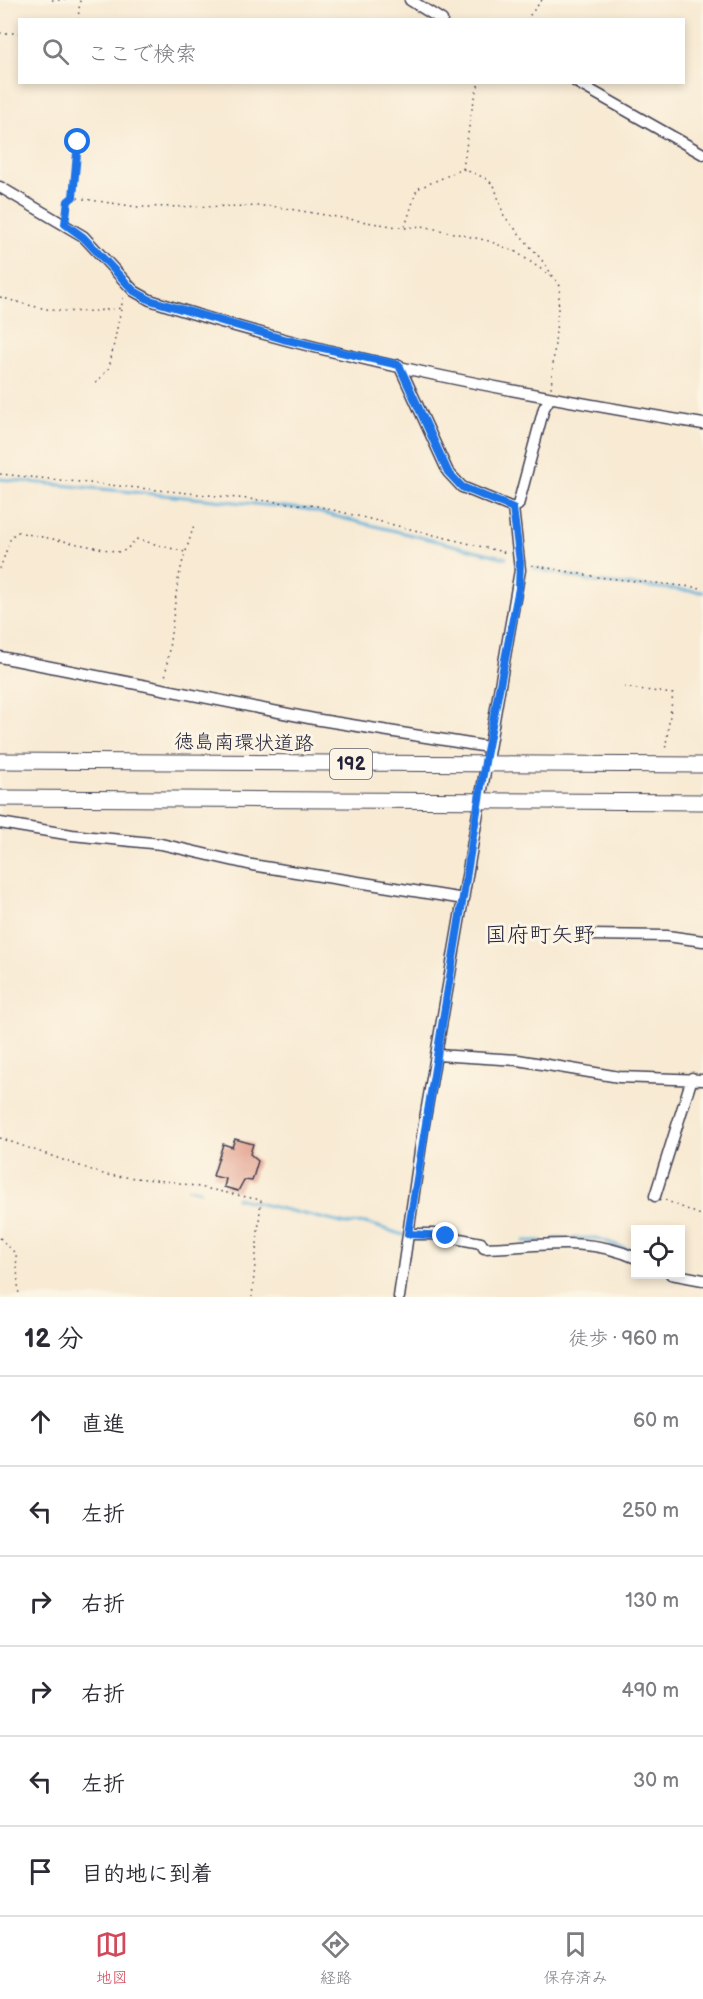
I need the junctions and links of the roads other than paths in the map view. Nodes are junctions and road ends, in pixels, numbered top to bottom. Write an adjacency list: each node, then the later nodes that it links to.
1 (410, 0): 2 (street)
2 (439, 18)
3 (580, 84): 4 (street)
4 (703, 154)
5 (0, 188): 6 (street)
6 (399, 365): 7 (street); 9 (street)
7 (550, 398): 8 (street); 9 (street)
8 (703, 424)
9 (513, 508): 11 (street)
10 (0, 657): 11 (street)
11 (488, 747): 14 (street)
12 (0, 761): 14 (highway, 徳島南環状道路 / 192)
13 (703, 765): 14 (highway, 徳島南環状道路 / 192)
14 (485, 766): 16 (street)
15 (0, 798): 16 (highway, 192)
16 (479, 802): 17 (highway, 192); 19 (street)
17 (703, 802)
18 (0, 823): 19 (street)
19 (464, 899): 22 (street)
20 (590, 935): 21 (street)
21 (703, 941)
22 (437, 1055): 23 (street); 25 (street)
23 (698, 1079): 24 (street)
24 (655, 1196)
25 (408, 1234): 26 (street); 29 (street)
26 (631, 1256)
27 (685, 1277): 28 (street)
28 (703, 1280)
29 (399, 1297)

